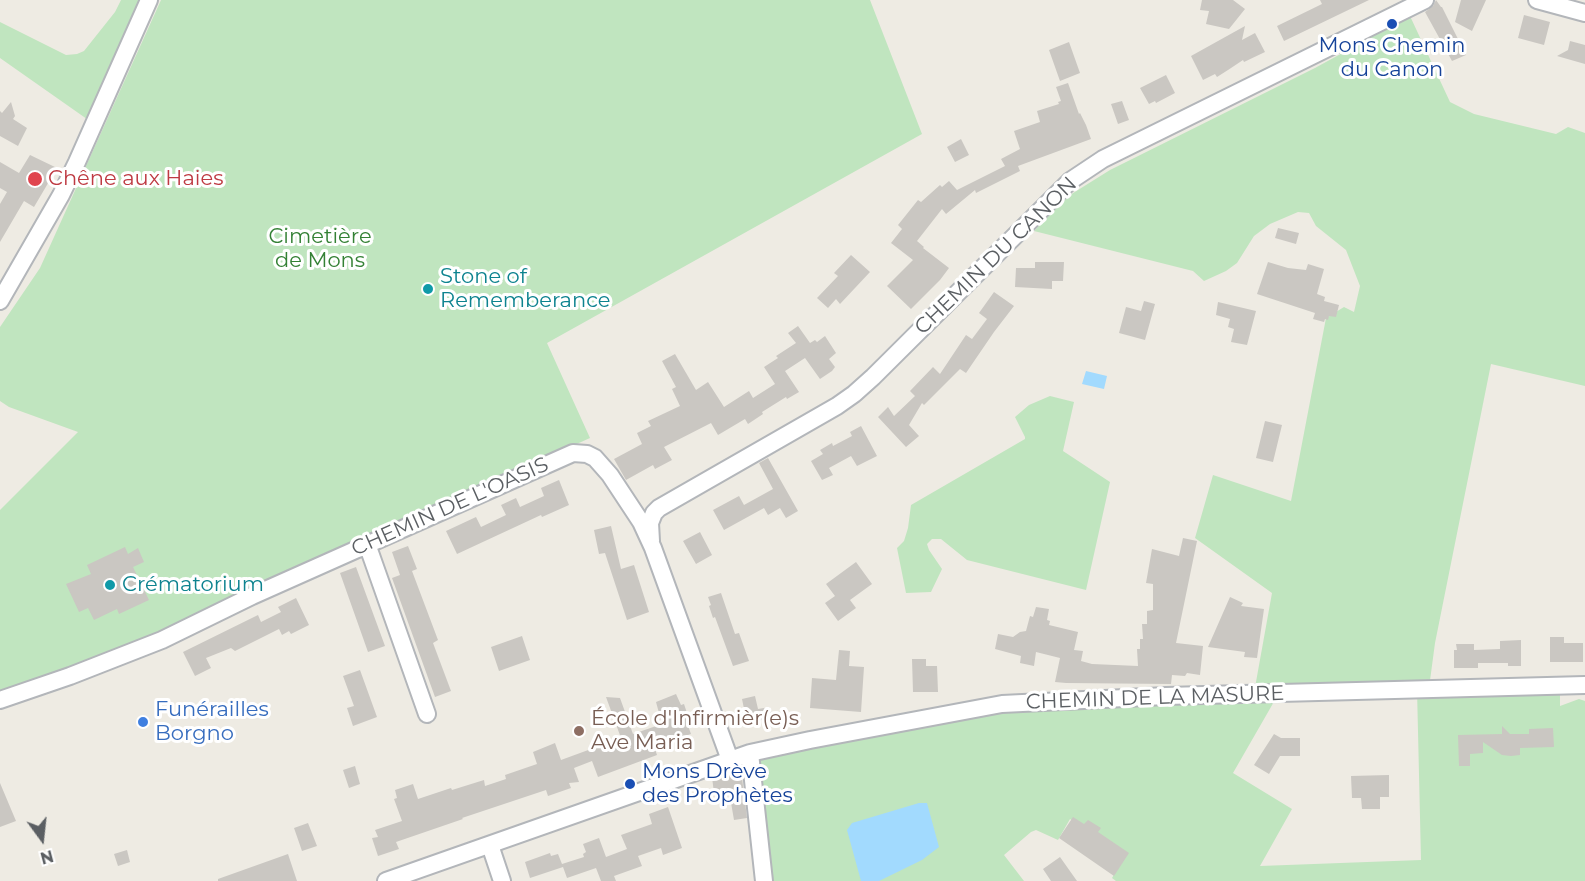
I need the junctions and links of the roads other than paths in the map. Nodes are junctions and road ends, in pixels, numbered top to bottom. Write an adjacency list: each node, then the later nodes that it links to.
1 (149, 0): 5 (street)
2 (1425, 0): 7 (street, CHEMIN DU CANON)
3 (1537, 0): 4 (street)
4 (1585, 12)
5 (0, 301)
6 (367, 544): 7 (street, CHEMIN DE L'OASIS); 9 (street, CHEMIN DE L'OASIS); 10 (street)
7 (653, 548): 12 (street, CHEMIN DE L'OASIS)
8 (1585, 686): 11 (street, CHEMIN DE LA MASURE)
9 (0, 700)
10 (427, 714)
11 (750, 753): 12 (street, CHEMIN DE LA MASURE); 16 (street)
12 (730, 760): 13 (street, CHEMIN DE LA MASURE)
13 (490, 845): 14 (street, CHEMIN DE LA MASURE); 15 (street)
14 (386, 881)
15 (502, 881)
16 (764, 881)

